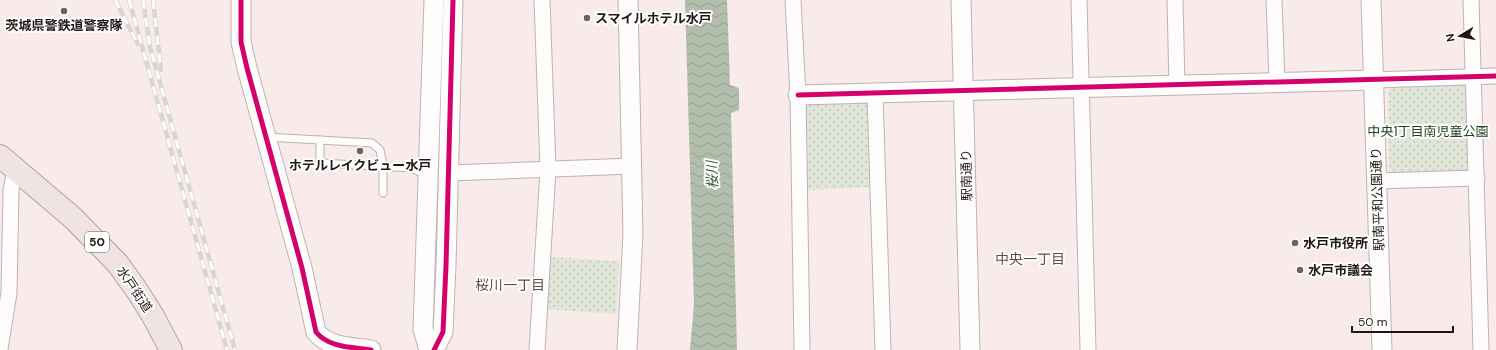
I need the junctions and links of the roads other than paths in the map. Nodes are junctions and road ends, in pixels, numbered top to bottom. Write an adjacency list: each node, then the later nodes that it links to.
1 (242, 0): 22 (street)
2 (434, 0): 29 (street)
3 (453, 0): 28 (street)
4 (542, 0): 27 (street)
5 (628, 0): 26 (street)
6 (793, 0): 21 (street)
7 (962, 0): 19 (street, 駅南通り)
8 (1079, 0): 18 (street)
9 (1176, 0): 17 (street)
10 (1274, 0): 16 (street)
11 (1371, 0): 15 (street, 駅南平和公園通り)
12 (1471, 0): 14 (street)
13 (1496, 76): 14 (street)
14 (1473, 77): 15 (street); 30 (street)
15 (1374, 80): 16 (street); 31 (street, 駅南平和公園通り)
16 (1277, 82): 17 (street)
17 (1177, 85): 18 (street)
18 (1081, 87): 19 (street); 44 (street)
19 (964, 90): 20 (street); 43 (street, 駅南通り)
20 (875, 93): 21 (street); 42 (street)
21 (798, 94): 41 (street)
22 (266, 137): 23 (lane); 33 (street)
23 (320, 140): 25 (lane); 25 (lane)
24 (7, 162): 34 (street); 35 (main road, 水戸街道 / 50)
25 (383, 166): 29 (lane); 32 (lane)
26 (632, 166): 27 (street); 40 (street)
27 (548, 169): 28 (street); 39 (street)
28 (448, 172): 38 (street)
29 (428, 177): 37 (street)
30 (1477, 178): 31 (street); 46 (street)
31 (1377, 181): 45 (street, 駅南平和公園通り)
32 (383, 193)
33 (319, 344): 36 (street)
34 (0, 349)
35 (171, 350)
36 (371, 350)
37 (429, 350)
38 (434, 350)
39 (537, 350)
40 (626, 350)
41 (802, 350)
42 (883, 350)
43 (970, 350)
44 (1088, 350)
45 (1382, 350)
46 (1481, 350)

